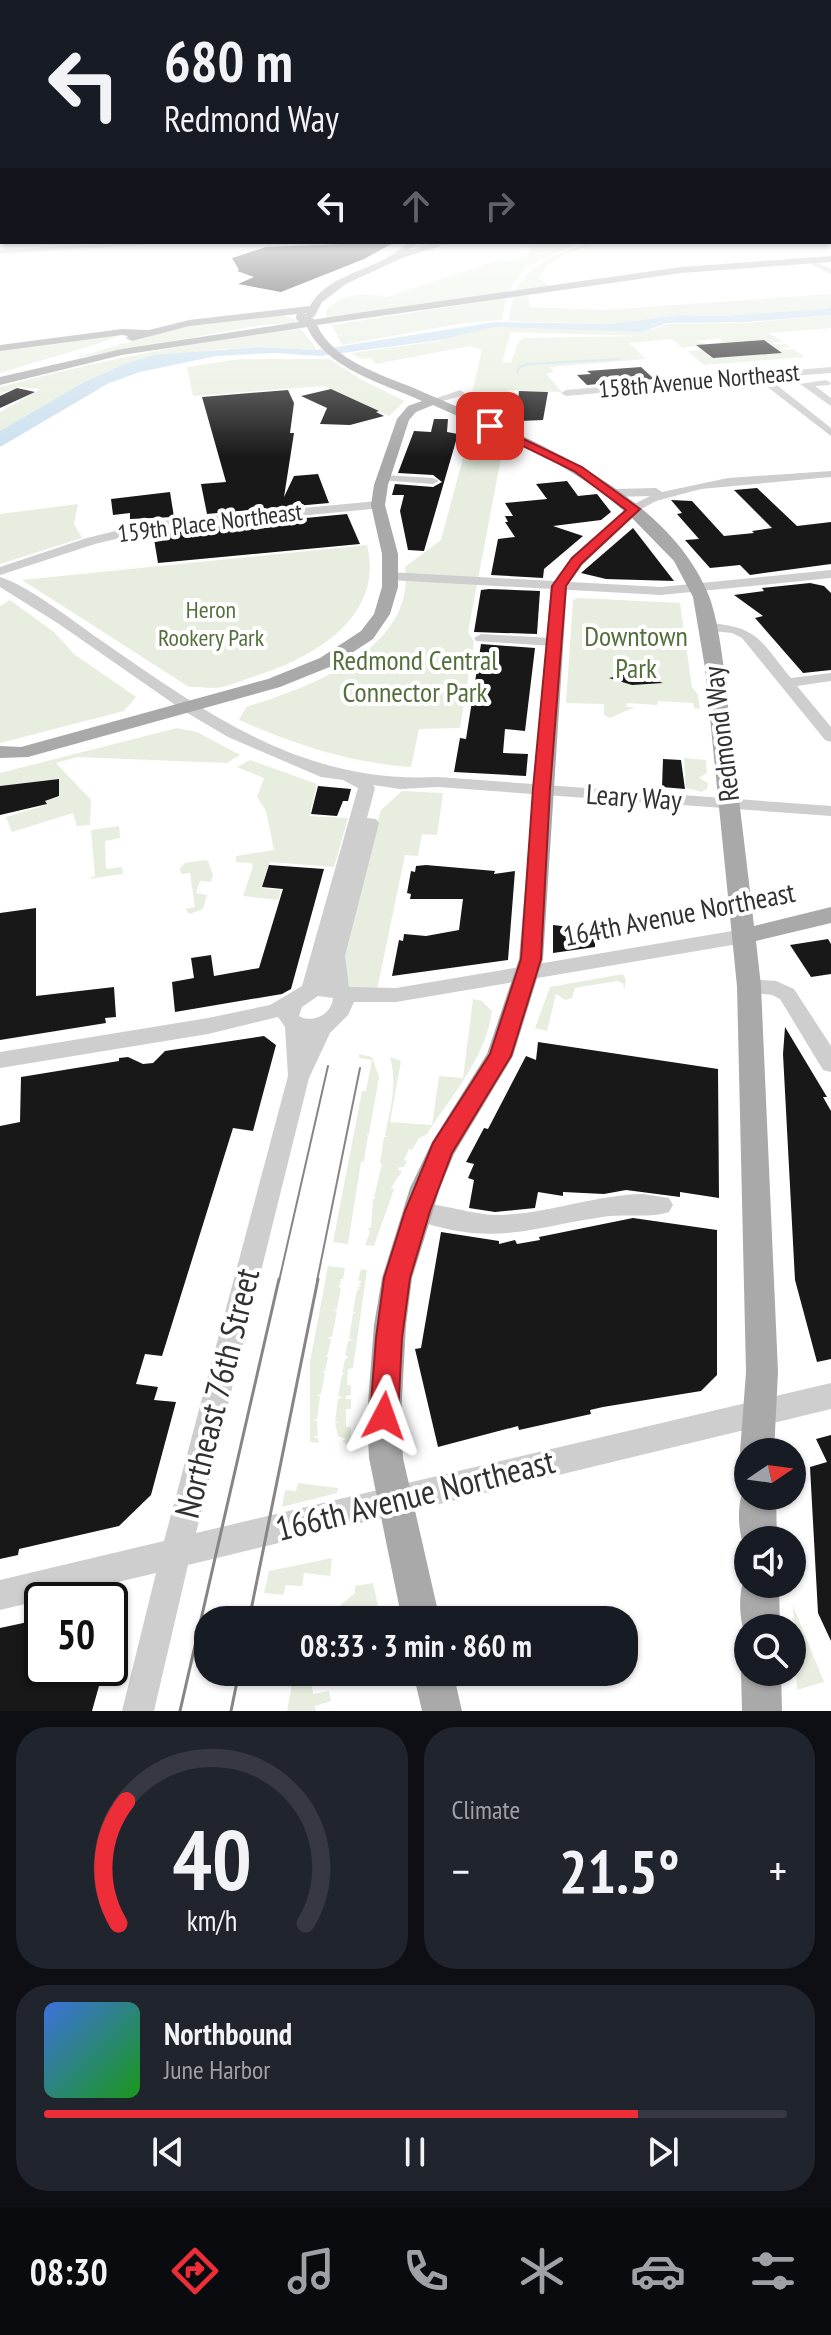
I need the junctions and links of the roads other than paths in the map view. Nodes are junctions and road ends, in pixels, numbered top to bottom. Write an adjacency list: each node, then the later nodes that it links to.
1 (324, 297): 3 (main road)
2 (494, 297): 7 (main road)
3 (308, 316): 4 (main road); 15 (main road, Redmond Way)
4 (148, 333): 5 (main road); 6 (main road)
5 (100, 347): 7 (main road); 10 (main road)
6 (0, 348)
7 (55, 367): 10 (main road)
8 (831, 370): 9 (street, 158th Avenue Northeast)
9 (759, 376): 14 (street, 158th Avenue Northeast); 17 (street)
10 (0, 378)
11 (826, 383): 12 (street); 16 (street)
12 (831, 390)
13 (460, 393): 15 (street)
14 (566, 393)
15 (433, 401): 19 (main road); 22 (main road, Redmond Way)
16 (831, 403)
17 (831, 433)
18 (831, 474): 21 (street)
19 (384, 478): 20 (street); 23 (main road)
20 (433, 481)
21 (667, 492): 22 (street); 24 (street)
22 (615, 493): 24 (main road, Redmond Way)
23 (378, 505): 25 (street, 159th Place Northeast); 26 (main road)
24 (634, 509): 29 (main road); 30 (main road, Redmond Way)
25 (0, 571)
26 (389, 576): 29 (street); 36 (main road)
27 (828, 578): 30 (street)
28 (0, 581): 36 (street, Leary Way)
29 (559, 586): 30 (street); 33 (main road)
30 (698, 589): 31 (main road, Redmond Way)
31 (708, 627): 35 (street); 46 (main road, Redmond Way)
32 (481, 638): 33 (street)
33 (552, 642): 45 (main road)
34 (831, 677): 35 (street)
35 (787, 684): 37 (street)
36 (189, 708): 38 (main road); 39 (street, Leary Way)
37 (831, 737)
38 (10, 752): 41 (main road)
39 (296, 758): 40 (street, Leary Way); 42 (street, Leary Way)
40 (319, 760): 43 (street); 44 (street, Leary Way)
41 (0, 764)
42 (344, 776): 43 (street, Leary Way); 54 (street, Northeast 76th Street)
43 (380, 781): 44 (street, Leary Way); 52 (street)
44 (438, 782): 45 (street, Leary Way)
45 (541, 789): 46 (street, Leary Way); 50 (main road)
46 (730, 804): 47 (street, Leary Way); 49 (main road, Redmond Way)
47 (831, 811)
48 (831, 915): 49 (main road, 164th Avenue Northeast)
49 (744, 936): 50 (street, 164th Avenue Northeast); 51 (main road, Redmond Way)
50 (527, 973): 53 (street, 164th Avenue Northeast); 60 (main road)
51 (749, 986): 57 (street); 62 (main road, Redmond Way)
52 (340, 992): 53 (street, 164th Avenue Northeast); 54 (street, 164th Avenue Northeast); 55 (street, Northeast 76th Street)
53 (396, 995): 55 (street, 164th Avenue Northeast)
54 (298, 1011): 55 (street, 164th Avenue Northeast); 56 (street); 58 (street, Northeast 76th Street)
55 (330, 1019): 58 (street, Northeast 76th Street)
56 (0, 1060)
57 (831, 1064)
58 (299, 1076): 65 (street, Northeast 76th Street)
59 (661, 1205): 60 (street)
60 (418, 1211): 64 (main road)
61 (831, 1396): 62 (street, 166th Avenue Northeast)
62 (760, 1413): 63 (main road, Redmond Way); 64 (street, 166th Avenue Northeast)
63 (758, 1438)
64 (394, 1499): 65 (street, 166th Avenue Northeast); 67 (main road)
65 (176, 1553): 66 (street, 166th Avenue Northeast); 70 (street, Northeast 76th Street)
66 (0, 1595)
67 (418, 1606)
68 (436, 1686): 71 (main road)
69 (761, 1686): 72 (main road)
70 (138, 1711)
71 (442, 1711)
72 (762, 1711)

